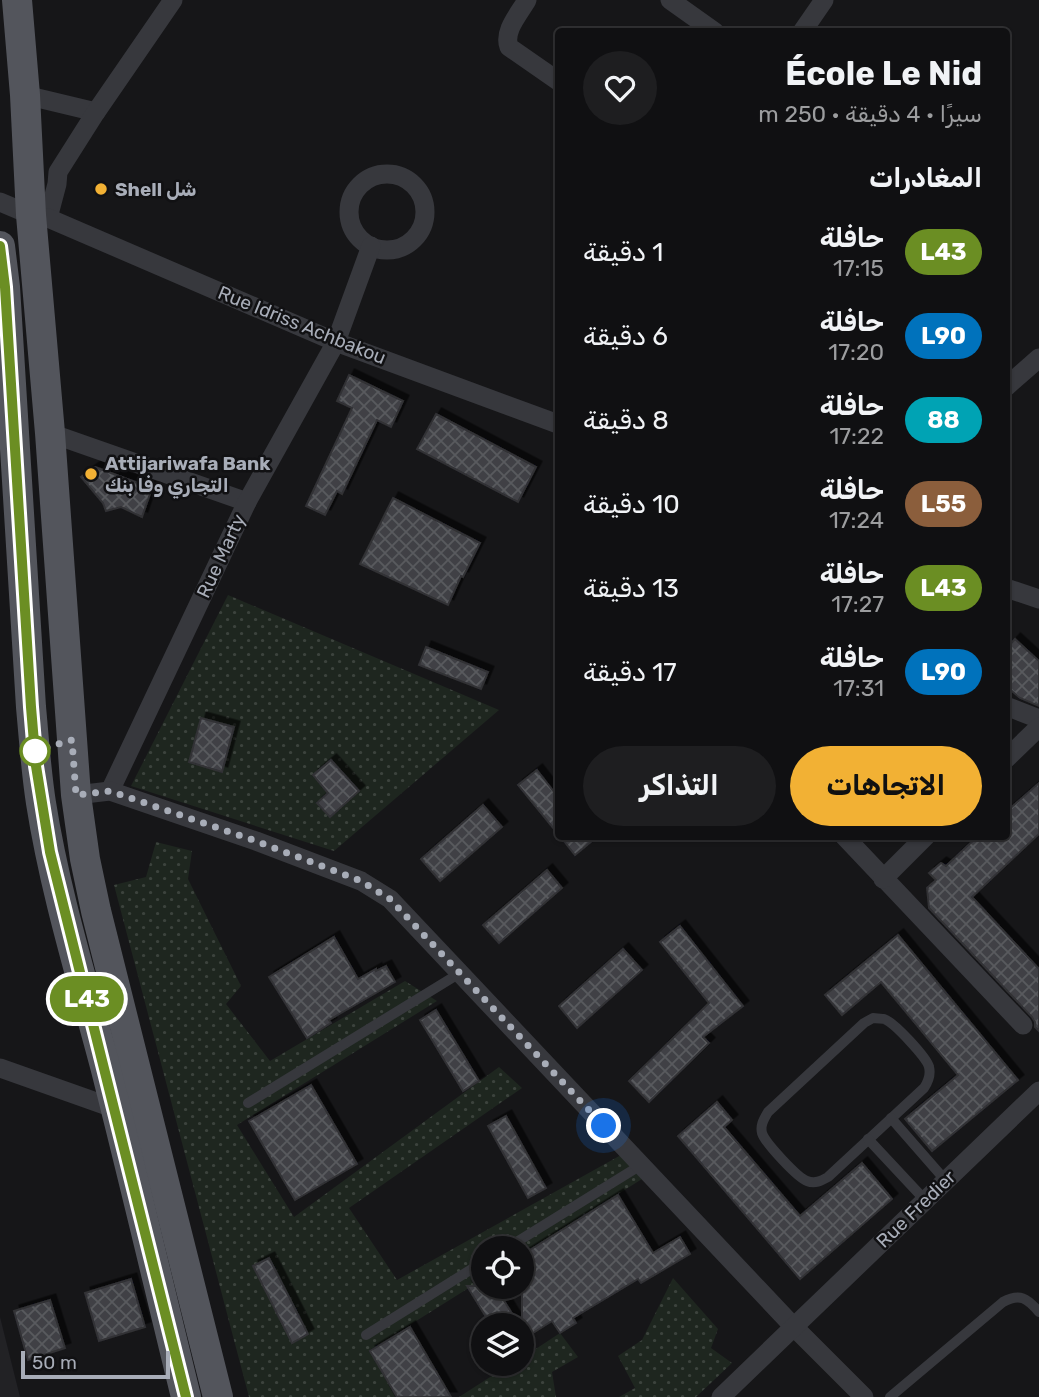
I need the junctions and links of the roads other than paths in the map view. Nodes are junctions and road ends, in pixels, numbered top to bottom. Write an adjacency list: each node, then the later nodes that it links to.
1 (17, 0): 9 (main road)
2 (173, 0): 10 (street)
3 (527, 0): 8 (street)
4 (670, 0): 6 (street)
5 (824, 0): 7 (street)
6 (709, 28)
7 (805, 28)
8 (555, 78)
9 (25, 95): 10 (street); 12 (main road)
10 (96, 112): 12 (street)
11 (0, 202): 12 (street, Rue Idriss Achbakou)
12 (40, 216): 15 (main road); 17 (street, Rue Idriss Achbakou)
13 (0, 246): 16 (main road)
14 (371, 246): 17 (street, Rue Marty)
15 (36, 268): 16 (street); 21 (main road)
16 (2, 288): 39 (main road)
17 (336, 342): 20 (street, Rue Idriss Achbakou); 22 (street, Rue Marty)
18 (1039, 358): 19 (street)
19 (1010, 383)
20 (555, 423)
21 (50, 433): 22 (street); 30 (main road)
22 (247, 502): 29 (street, Rue Marty)
23 (1010, 589): 24 (street)
24 (1039, 599)
25 (1010, 708): 26 (street)
26 (1039, 719)
27 (1039, 727): 28 (street)
28 (1010, 755)
29 (110, 791): 30 (street); 34 (street)
30 (76, 795): 40 (main road)
31 (848, 840): 33 (street)
32 (922, 840): 33 (street)
33 (883, 879): 35 (street)
34 (460, 973): 38 (lane); 43 (street)
35 (1023, 1025)
36 (0, 1068): 39 (street)
37 (1039, 1091): 44 (street, Rue Fredier)
38 (248, 1103)
39 (116, 1109): 40 (street); 51 (main road)
40 (146, 1111): 52 (main road)
41 (891, 1118): 42 (lane); 42 (lane); 44 (lane)
42 (868, 1139): 45 (lane)
43 (641, 1165): 46 (lane); 49 (street)
44 (946, 1181): 45 (street, Rue Fredier)
45 (925, 1200): 49 (street, Rue Fredier)
46 (526, 1236)
47 (471, 1269): 50 (lane)
48 (1039, 1312): 55 (lane)
49 (793, 1326): 53 (street, Rue Fredier); 54 (street)
50 (366, 1335)
51 (186, 1397)
52 (218, 1397)
53 (721, 1397)
54 (864, 1397)
55 (890, 1397)

